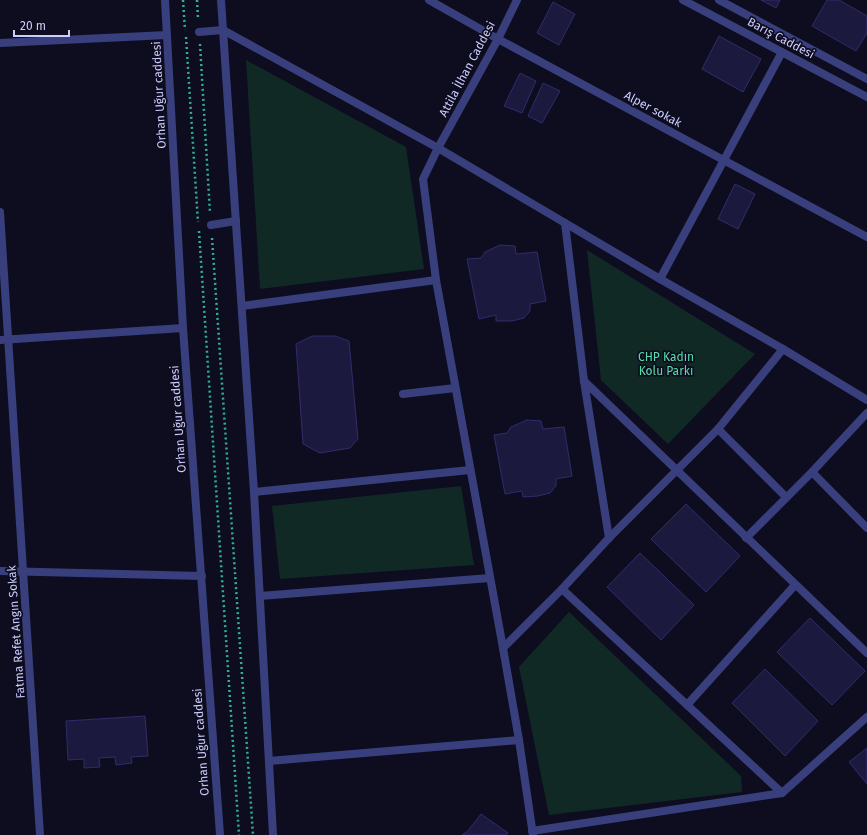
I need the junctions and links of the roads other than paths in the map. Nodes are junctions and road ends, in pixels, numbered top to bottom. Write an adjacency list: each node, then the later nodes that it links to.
1 (165, 0): 9 (street, Orhan Uğur caddesi)
2 (221, 0): 7 (street)
3 (429, 0): 10 (street, Alper sokak)
4 (517, 0): 10 (street, Attila İlhan Caddesi)
5 (683, 0): 12 (street, Barış Caddesi)
6 (719, 0): 13 (street, Barış Caddesi)
7 (223, 30): 8 (street); 15 (street); 18 (street)
8 (199, 32)
9 (167, 35): 11 (street); 25 (street, Orhan Uğur caddesi)
10 (498, 39): 15 (street, Attila İlhan Caddesi); 16 (street, Alper sokak)
11 (0, 43)
12 (782, 52): 14 (street, Barış Caddesi); 16 (street)
13 (867, 79)
14 (867, 97)
15 (438, 148): 19 (street); 23 (street, Attila İlhan Caddesi)
16 (723, 160): 21 (street, Alper sokak); 22 (street)
17 (0, 212): 26 (street, Fatma Refet Angın Sokak)
18 (236, 221): 20 (street); 24 (street)
19 (565, 223): 22 (street); 28 (street)
20 (211, 226)
21 (867, 237)
22 (660, 279): 27 (street)
23 (436, 280): 24 (street); 29 (street, Attila İlhan Caddesi)
24 (242, 306): 37 (street)
25 (183, 328): 26 (street); 44 (street, Orhan Uğur caddesi)
26 (4, 340): 43 (street, Fatma Refet Angın Sokak)
27 (783, 349): 31 (street); 33 (street)
28 (584, 381): 35 (street); 40 (street)
29 (455, 388): 30 (street); 34 (street, Attila İlhan Caddesi)
30 (403, 394)
31 (867, 400)
32 (867, 413): 36 (street)
33 (718, 429): 35 (street); 38 (street)
34 (470, 470): 37 (street); 45 (street, Attila İlhan Caddesi)
35 (677, 471): 40 (street); 41 (street)
36 (812, 472): 38 (street); 39 (street)
37 (254, 492): 48 (street)
38 (786, 497): 41 (street)
39 (867, 528)
40 (608, 538): 47 (street)
41 (746, 538): 46 (street)
42 (0, 571): 43 (street)
43 (24, 572): 44 (street); 57 (street, Fatma Refet Angın Sokak)
44 (202, 576): 58 (street, Orhan Uğur caddesi)
45 (490, 578): 48 (street); 49 (street, Attila İlhan Caddesi)
46 (796, 585): 50 (street); 51 (street)
47 (562, 589): 49 (street); 51 (street)
48 (260, 596): 54 (street)
49 (503, 648): 53 (street, Attila İlhan Caddesi)
50 (867, 653)
51 (687, 705): 55 (street)
52 (867, 717): 55 (street)
53 (519, 740): 54 (street); 56 (street, Attila İlhan Caddesi)
54 (270, 761): 59 (street)
55 (782, 793): 56 (street)
56 (532, 833)
57 (40, 835)
58 (220, 835)
59 (273, 835)

